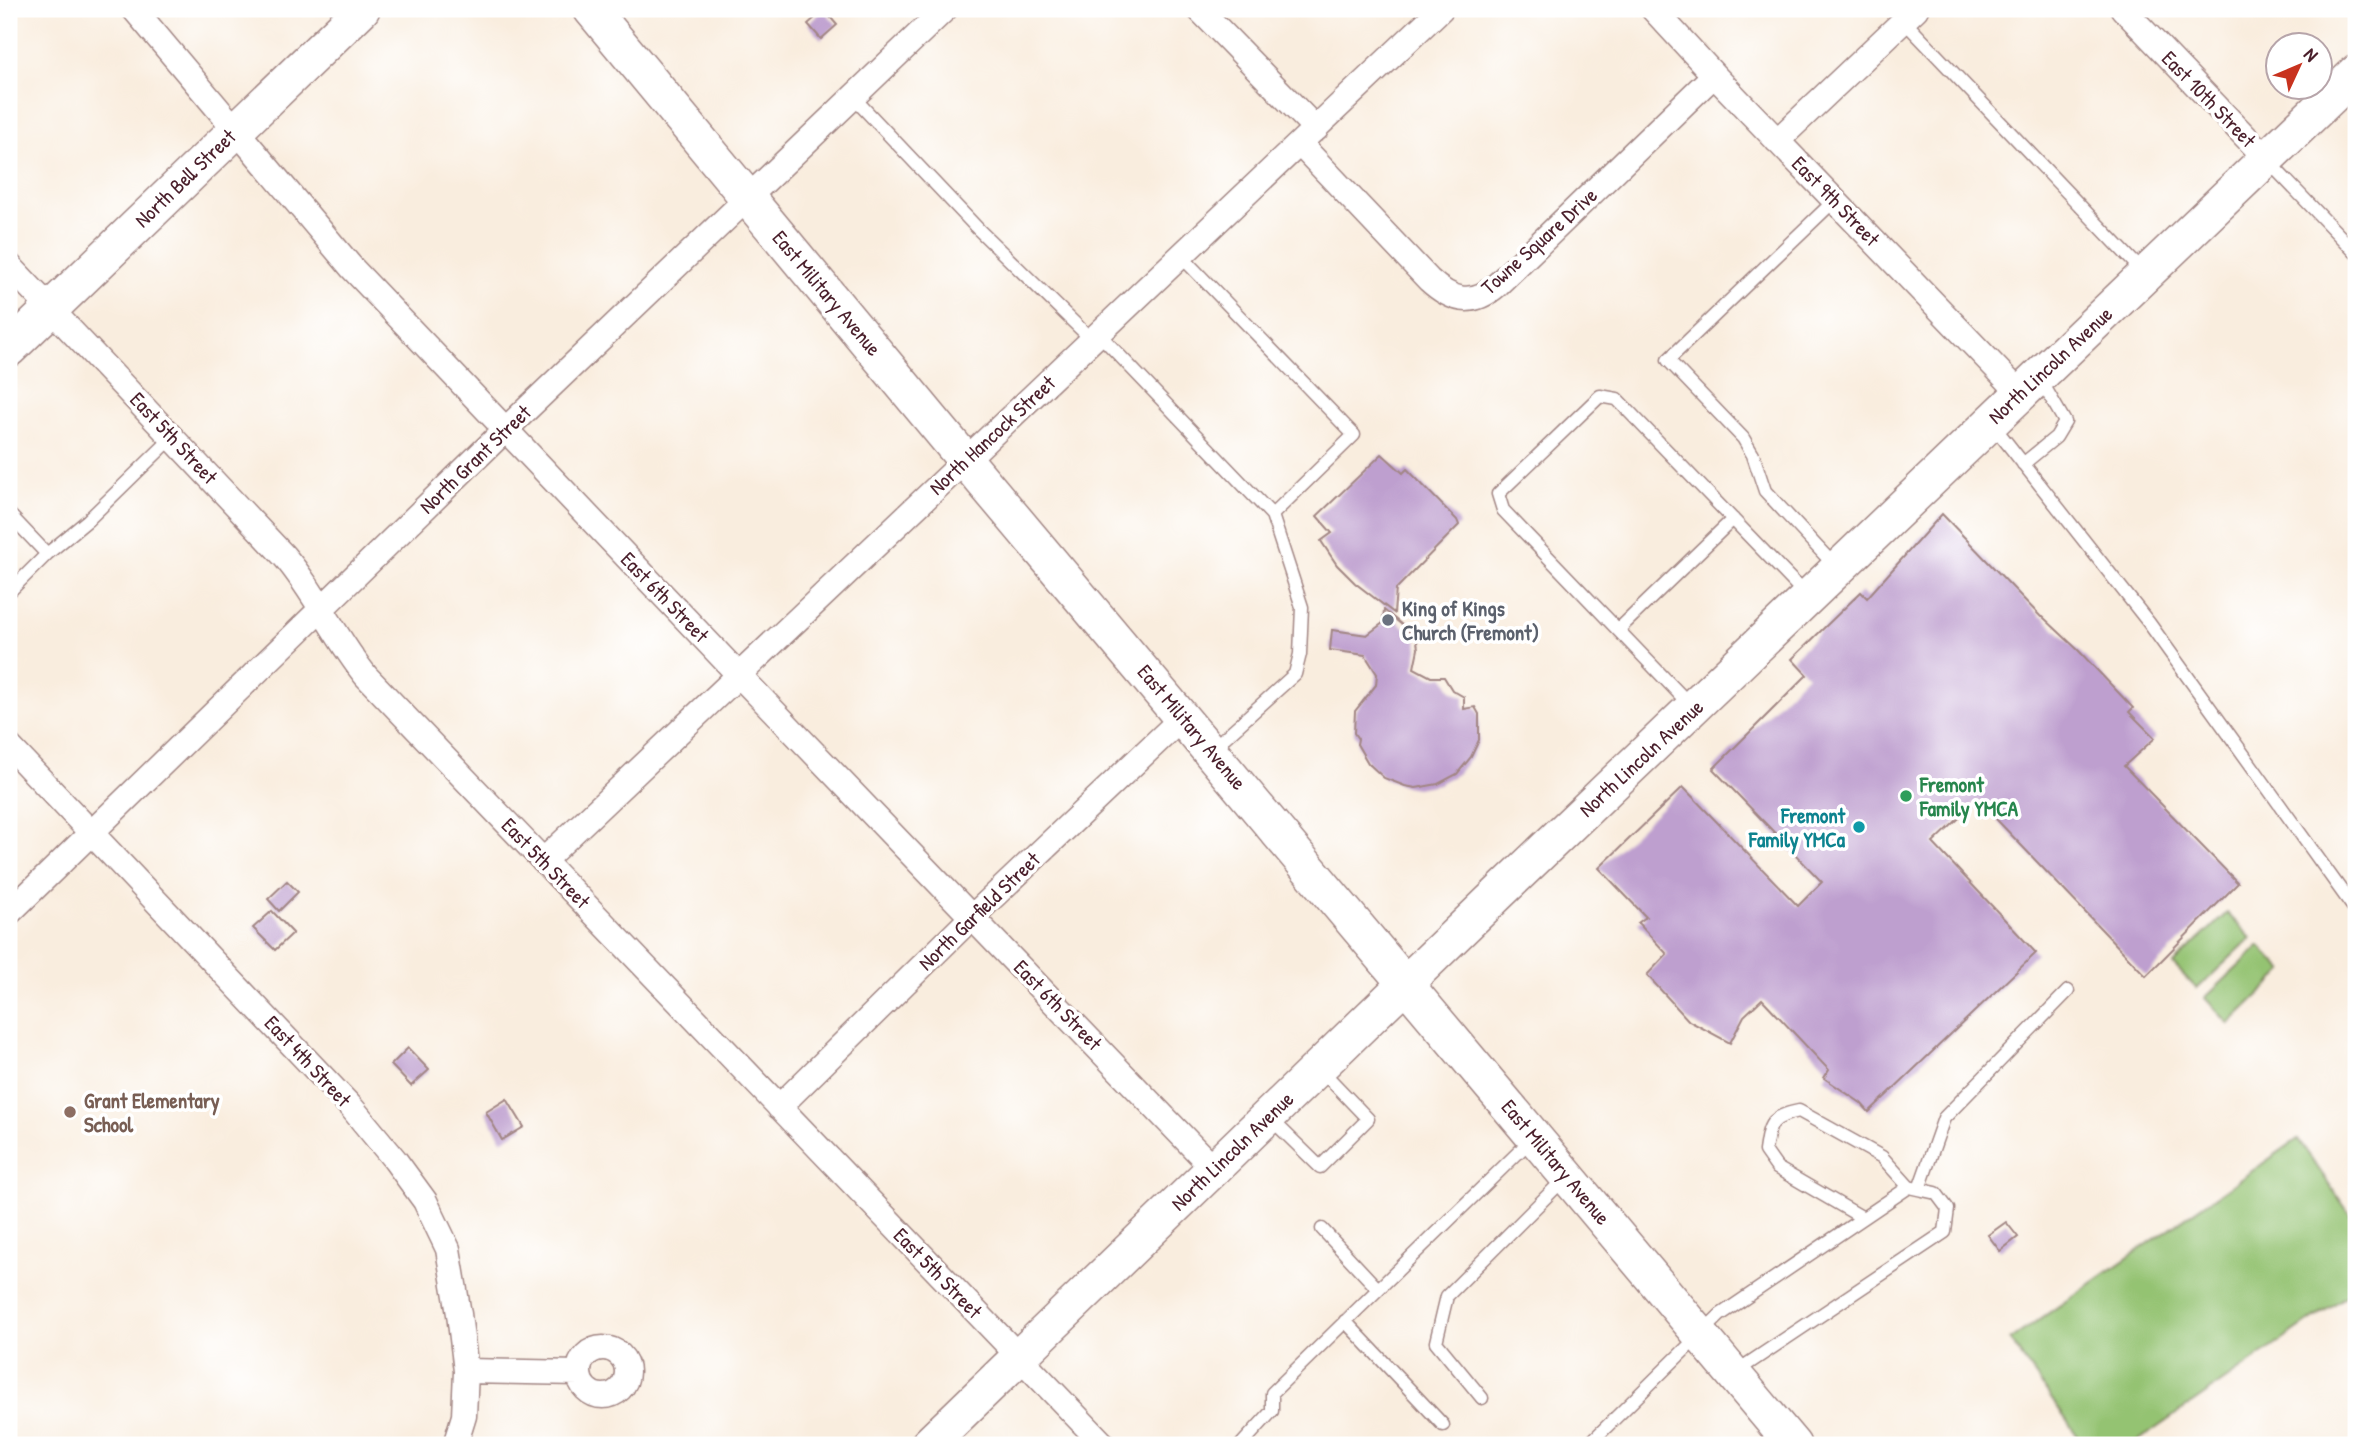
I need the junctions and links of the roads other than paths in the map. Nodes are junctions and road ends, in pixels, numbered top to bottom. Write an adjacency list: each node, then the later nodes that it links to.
1 (134, 9): 13 (street, East 6th Street)
2 (362, 9): 13 (main road, North Bell Street)
3 (591, 9): 17 (main road, East Military Avenue)
4 (945, 9): 12 (street, North Grant Street)
5 (1199, 9): 14 (street, Towne Square Drive)
6 (1441, 9): 14 (street, North Hancock Street)
7 (2123, 9): 16 (street, East 10th Street)
8 (1663, 12): 11 (street, East 9th Street)
9 (1910, 15): 15 (street); 22 (lane)
10 (2356, 74): 16 (main road, North Lincoln Avenue)
11 (1714, 75): 14 (street, Towne Square Drive); 15 (street, East 9th Street)
12 (853, 97): 17 (street, North Grant Street); 24 (lane)
13 (235, 129): 23 (main road, North Bell Street); 28 (street, East 6th Street)
14 (1308, 137): 20 (street, North Hancock Street)
15 (1777, 141): 18 (street, East 9th Street)
16 (2267, 159): 19 (lane); 22 (main road, North Lincoln Avenue)
17 (748, 199): 28 (street, North Grant Street); 30 (main road, East Military Avenue)
18 (1835, 200): 26 (street, East 9th Street); 36 (lane)
19 (2356, 253)
20 (1181, 256): 24 (street, North Hancock Street); 33 (lane)
21 (9, 265): 23 (street, East 5th Street)
22 (2146, 274): 26 (main road, North Lincoln Avenue)
23 (51, 309): 25 (main road, North Bell Street); 29 (street, East 5th Street)
24 (1095, 337): 30 (street, North Hancock Street); 33 (lane)
25 (9, 349)
26 (2029, 384): 27 (main road, North Lincoln Avenue); 31 (lane)
27 (1990, 421): 31 (lane); 36 (main road, North Lincoln Avenue)
28 (505, 430): 39 (street, North Grant Street); 41 (street, East 6th Street)
29 (173, 437): 35 (lane); 39 (street, East 5th Street)
30 (965, 460): 41 (street, North Hancock Street); 43 (main road, East Military Avenue)
31 (2024, 464): 48 (lane)
32 (9, 514): 35 (lane)
33 (1272, 515): 45 (lane)
34 (1732, 519): 38 (lane); 40 (lane); 40 (lane)
35 (47, 554): 37 (lane)
36 (1838, 569): 38 (main road, North Lincoln Avenue)
37 (9, 592)
38 (1808, 597): 42 (main road, North Lincoln Avenue)
39 (322, 608): 46 (street, North Grant Street); 47 (street, East 5th Street)
40 (1618, 630): 42 (lane)
41 (738, 674): 47 (street, North Hancock Street); 50 (street, East 6th Street)
42 (1693, 709): 51 (main road, North Lincoln Avenue)
43 (1183, 717): 45 (main road, East Military Avenue); 50 (street, North Garfield Street)
44 (9, 746): 46 (street, East 4th Street)
45 (1210, 750): 51 (main road, East Military Avenue)
46 (93, 832): 49 (street, North Grant Street); 66 (street, East 4th Street)
47 (543, 861): 54 (street, East 5th Street)
48 (2356, 911)
49 (9, 913)
50 (973, 916): 54 (street, North Garfield Street); 57 (street, East 6th Street)
51 (1406, 982): 53 (main road, North Lincoln Avenue); 56 (main road, East Military Avenue)
52 (2068, 991): 59 (lane)
53 (1318, 1067): 55 (main road, North Lincoln Avenue); 55 (lane)
54 (779, 1107): 65 (street, East 5th Street)
55 (1268, 1116): 57 (main road, North Lincoln Avenue)
56 (1535, 1136): 58 (main road, East Military Avenue); 62 (lane)
57 (1214, 1169): 65 (main road, North Lincoln Avenue)
58 (1568, 1175): 64 (main road, East Military Avenue); 69 (lane)
59 (1914, 1188): 60 (lane); 60 (lane); 68 (lane)
60 (1863, 1218): 64 (lane)
61 (1322, 1229): 62 (lane)
62 (1378, 1289): 63 (lane)
63 (1345, 1321): 70 (lane); 74 (lane)
64 (1701, 1334): 68 (main road, East Military Avenue); 75 (lane)
65 (1019, 1357): 72 (main road, North Lincoln Avenue); 73 (street, East 5th Street)
66 (466, 1371): 67 (street); 71 (street, East 4th Street)
67 (579, 1373)
68 (1733, 1373): 76 (main road, East Military Avenue)
69 (1482, 1398)
70 (1443, 1425)
71 (456, 1445)
72 (928, 1445)
73 (1104, 1445)
74 (1241, 1445)
75 (1588, 1445)
76 (1793, 1445)

